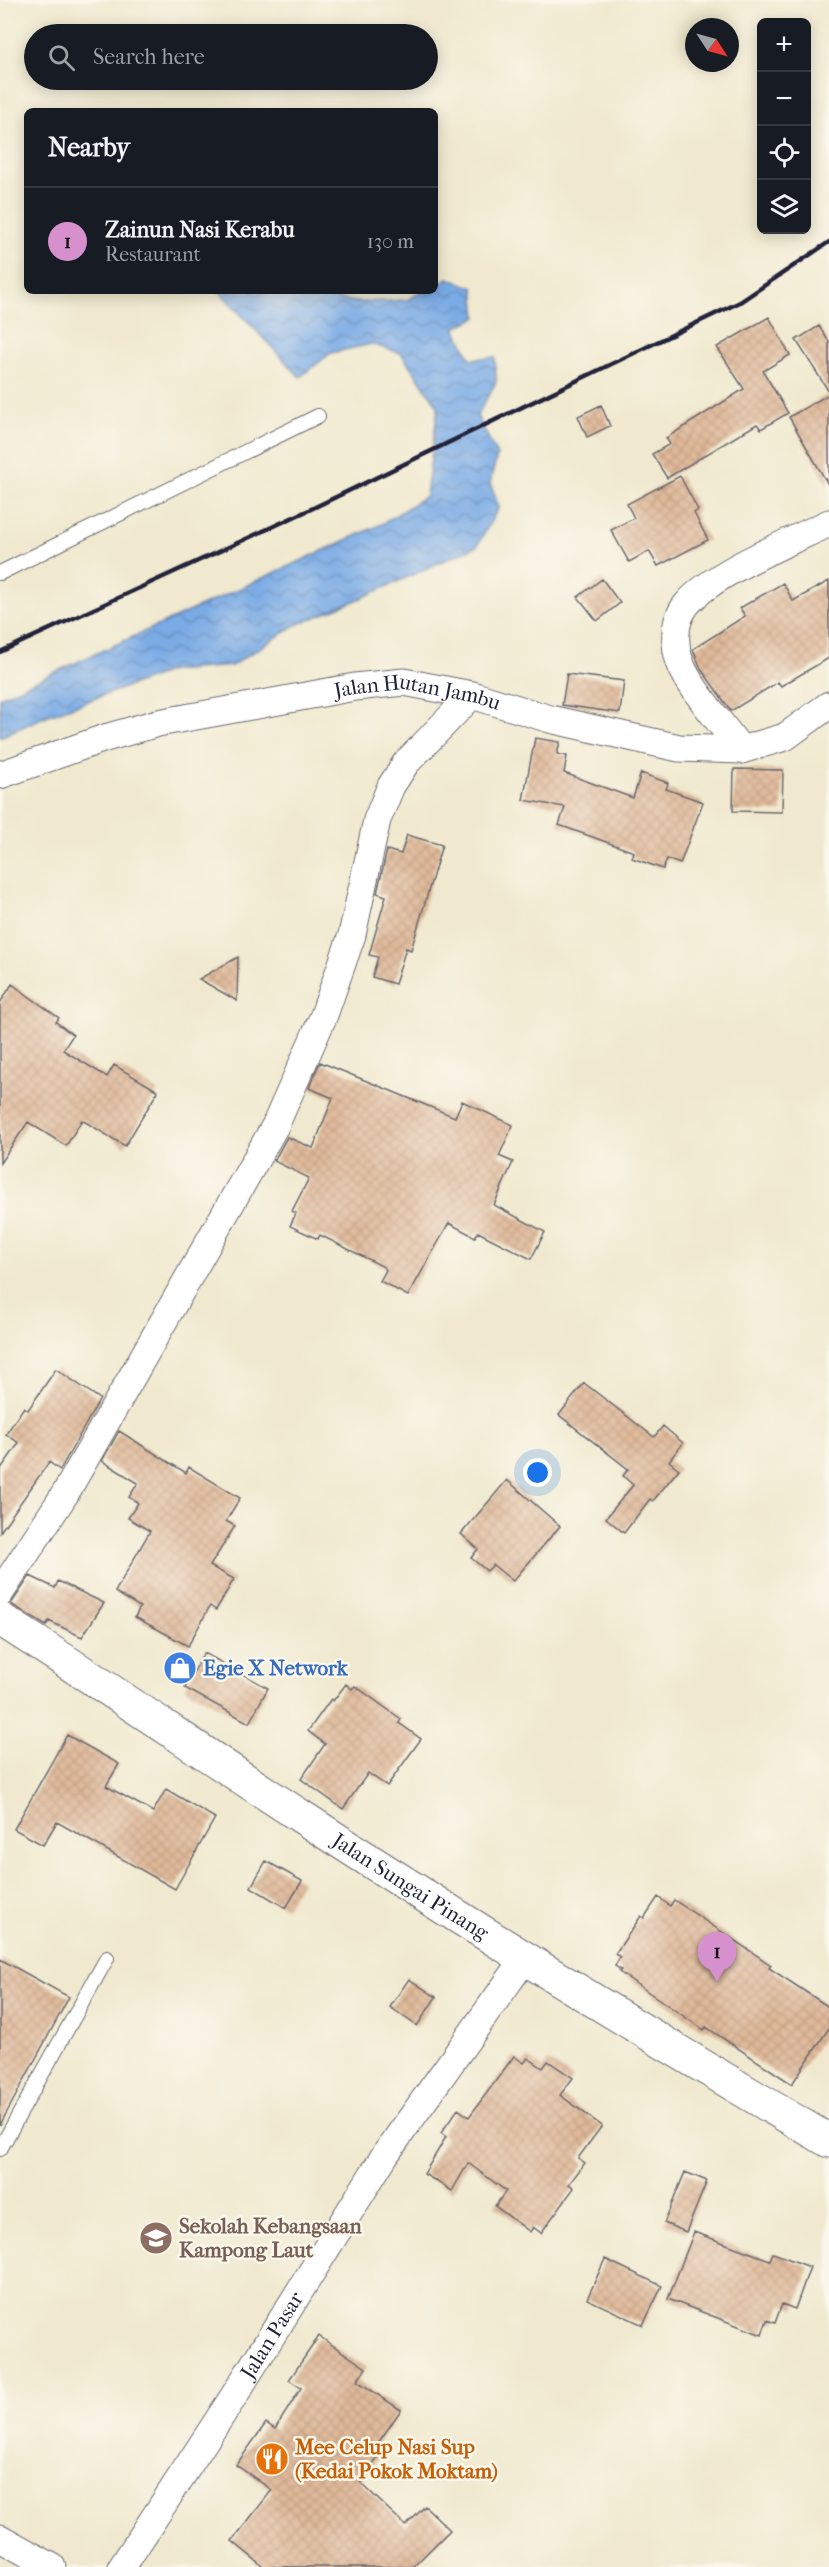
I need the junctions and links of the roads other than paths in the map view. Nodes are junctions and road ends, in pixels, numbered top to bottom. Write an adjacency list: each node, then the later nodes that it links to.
1 (318, 416): 3 (lane)
2 (829, 523): 6 (street)
3 (0, 573)
4 (472, 695): 6 (street, Jalan Hutan Jambu); 7 (street, Jalan Hutan Jambu); 8 (street)
5 (829, 705): 6 (street, Jalan Hutan Jambu)
6 (741, 750)
7 (0, 775)
8 (0, 1593)
9 (0, 1619): 10 (street, Jalan Sungai Pinang)
10 (526, 1957): 12 (street, Jalan Sungai Pinang); 16 (street, Jalan Pasar)
11 (107, 1958): 13 (lane)
12 (829, 2141)
13 (0, 2149)
14 (7, 2551): 15 (street)
15 (52, 2567)
16 (122, 2567)

